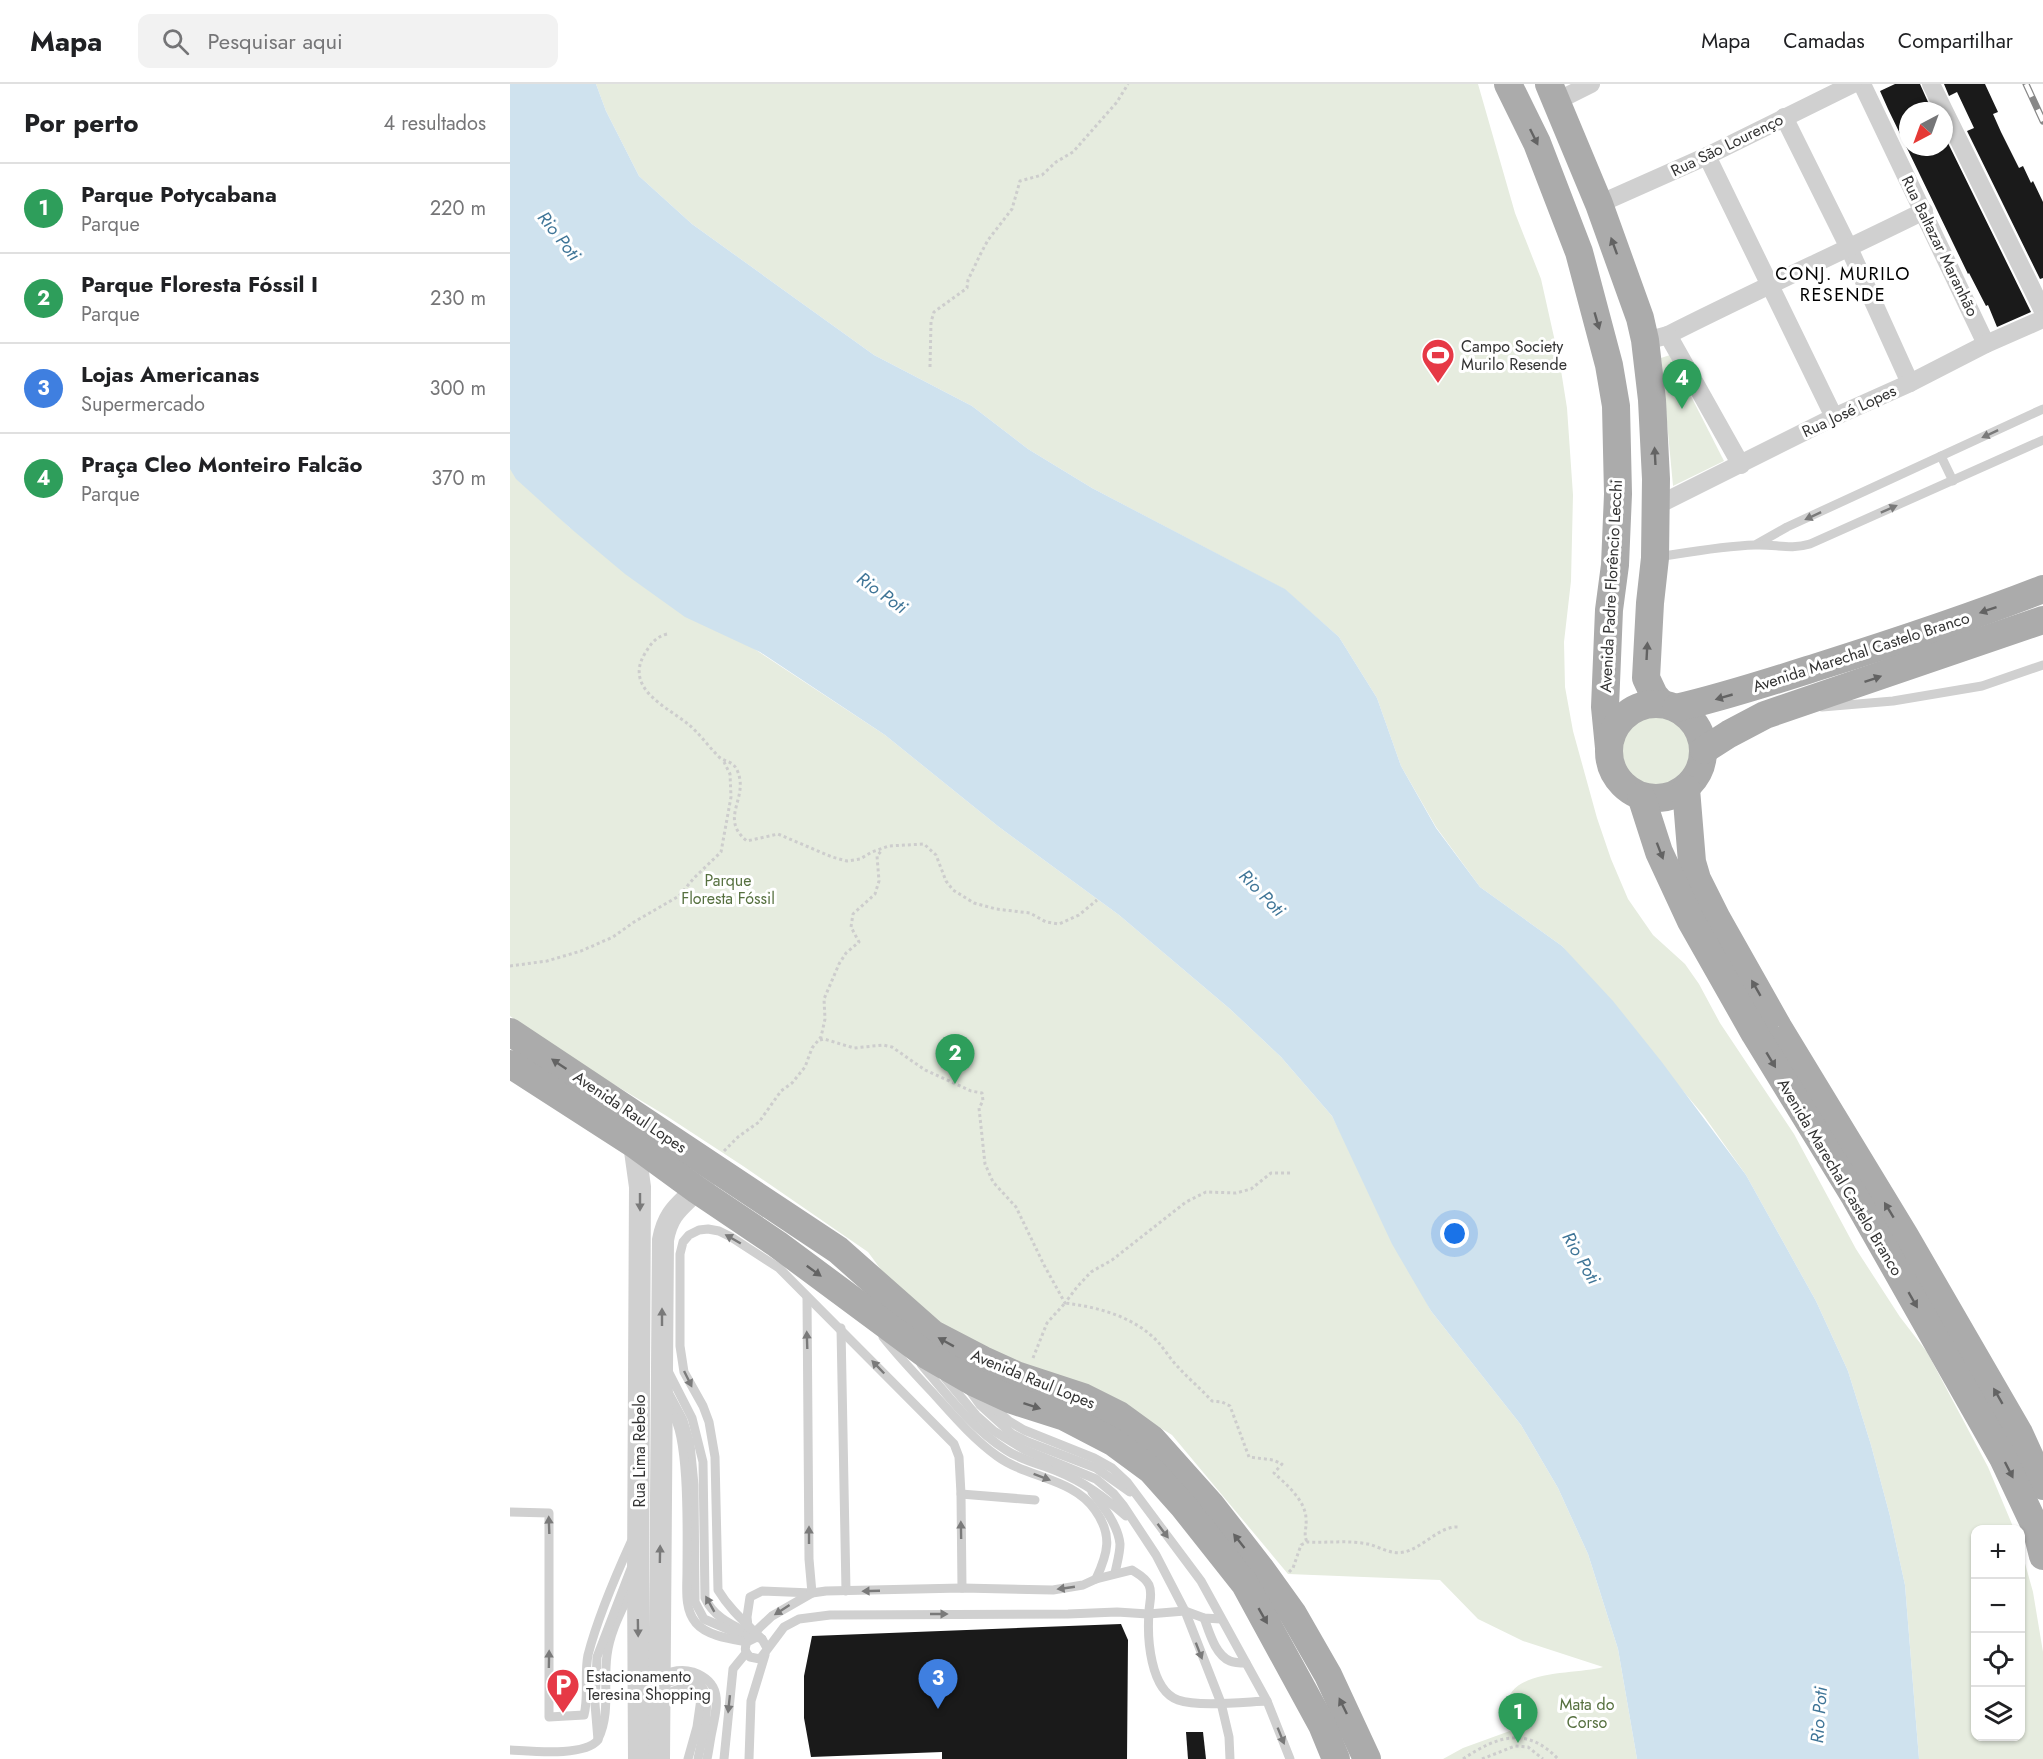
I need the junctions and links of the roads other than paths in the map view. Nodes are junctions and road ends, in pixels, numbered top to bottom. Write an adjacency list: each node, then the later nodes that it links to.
1 (1508, 84): 10 (main road, Avenida Padre Florêncio Lecchi, one-way to 10)
2 (1591, 84): 6 (street)
3 (1854, 84): 7 (street, Rua São Lourenço)
4 (1862, 84): 12 (street, Rua Baltazar Maranhão)
5 (1931, 84): 15 (street)
6 (1553, 93): 9 (main road)
7 (1784, 117): 8 (street, Rua São Lourenço); 13 (street)
8 (1707, 156): 11 (street, Rua São Lourenço); 14 (street)
9 (1581, 160): 10 (main road); 11 (main road)
10 (1550, 175): 34 (main road, Avenida Padre Florêncio Lecchi, one-way to 34)
11 (1599, 204): 17 (main road, one-way to 11)
12 (1923, 212): 13 (street); 18 (street, Rua Baltazar Maranhão)
13 (1849, 248): 14 (street); 19 (street)
14 (1770, 284): 17 (street); 21 (street)
15 (2043, 311)
16 (2043, 319): 18 (street, Rua José Lopes)
17 (1657, 338): 24 (street); 26 (main road, one-way to 17)
18 (1986, 344): 19 (street, Rua José Lopes)
19 (1910, 382): 21 (street, Rua José Lopes)
20 (2043, 410): 23 (lane, one-way to 23)
21 (1834, 417): 24 (street, Rua José Lopes)
22 (2043, 440): 25 (lane)
23 (1941, 456): 25 (lane); 27 (lane, one-way to 27)
24 (1741, 465): 26 (street, Rua José Lopes)
25 (1953, 481): 27 (lane, one-way to 25)
26 (1656, 506): 28 (main road)
27 (1755, 545): 28 (lane)
28 (1655, 558): 32 (main road, one-way to 28)
29 (2043, 589): 32 (main road, Avenida Marechal Castelo Branco, one-way to 32)
30 (2043, 620): 33 (main road, Avenida Marechal Castelo Branco, one-way to 30)
31 (2043, 665): 33 (lane)
32 (1669, 706): 34 (main road); 35 (main road)
33 (1780, 711): 35 (main road, Avenida Marechal Castelo Branco)
34 (1609, 748): 37 (main road)
35 (1704, 750): 36 (main road)
36 (1686, 789): 37 (main road); 38 (main road, Avenida Marechal Castelo Branco, one-way to 36)
37 (1641, 796): 38 (main road, Avenida Marechal Castelo Branco, one-way to 38)
38 (1767, 1031): 44 (main road, Avenida Marechal Castelo Branco)
39 (510, 1032): 42 (main road, Avenida Raul Lopes, one-way to 39)
40 (510, 1064): 41 (main road, Avenida Raul Lopes)
41 (634, 1144): 43 (main road, Avenida Raul Lopes); 52 (street, Rua Lima Rebelo, one-way to 52)
42 (716, 1161): 43 (street, Rua Lima Rebelo); 93 (main road, Avenida Raul Lopes, one-way to 42)
43 (697, 1190): 45 (main road, Avenida Raul Lopes, one-way to 45); 50 (street, Rua Lima Rebelo, one-way to 43)
44 (1893, 1240): 55 (main road, Avenida Marechal Castelo Branco, one-way to 44); 63 (main road, Avenida Marechal Castelo Branco, one-way to 63)
45 (848, 1296): 48 (main road, Avenida Raul Lopes); 66 (lane, one-way to 66)
46 (807, 1297): 47 (lane); 69 (lane, one-way to 46); 74 (lane, one-way to 74)
47 (841, 1328): 56 (lane, one-way to 47); 68 (lane)
48 (891, 1328): 49 (main road, Avenida Raul Lopes); 54 (lane)
49 (928, 1356): 51 (main road, Avenida Raul Lopes); 60 (lane)
50 (662, 1372): 53 (street, Rua Lima Rebelo); 74 (lane, one-way to 50); 74 (lane)
51 (965, 1378): 58 (lane); 58 (lane); 92 (main road, Avenida Raul Lopes, one-way to 92)
52 (639, 1420): 53 (street); 61 (street, Rua Lima Rebelo)
53 (662, 1421): 74 (lane); 78 (street, Rua Lima Rebelo, one-way to 53)
54 (1084, 1483): 60 (lane); 64 (lane)
55 (2043, 1486)
56 (961, 1494): 57 (lane); 67 (lane, one-way to 56)
57 (1035, 1500)
58 (1143, 1504): 73 (lane, one-way to 73)
59 (510, 1512): 61 (lane, one-way to 59)
60 (1132, 1521): 70 (lane)
61 (639, 1526): 62 (street, Rua Lima Rebelo)
62 (639, 1550): 65 (street, Rua Lima Rebelo); 81 (lane)
63 (2043, 1556)
64 (1115, 1573): 66 (lane); 71 (lane)
65 (638, 1575): 81 (lane); 84 (street, Rua Lima Rebelo, one-way to 84)
66 (1096, 1579): 67 (lane, one-way to 67)
67 (962, 1588): 68 (lane, one-way to 68)
68 (846, 1591): 69 (lane)
69 (812, 1593): 74 (lane, one-way to 74); 74 (lane)
70 (1185, 1611): 71 (lane); 72 (lane); 80 (lane, one-way to 80)
71 (1149, 1614): 75 (lane, one-way to 71); 80 (lane)
72 (1204, 1618): 73 (lane); 77 (lane)
73 (1221, 1619): 77 (lane)
74 (753, 1636): 75 (lane); 76 (lane)
75 (766, 1652): 76 (lane); 83 (lane)
76 (746, 1653): 89 (lane, one-way to 89)
77 (1246, 1663): 79 (lane)
78 (659, 1687): 85 (street, Rua Lima Rebelo); 86 (lane); 87 (lane); 88 (lane)
79 (1267, 1701): 80 (lane); 91 (lane, one-way to 91)
80 (1221, 1703): 90 (lane)
81 (598, 1740): 82 (lane)
82 (510, 1750)
83 (746, 1757)
84 (639, 1759)
85 (659, 1759)
86 (688, 1759)
87 (698, 1759)
88 (707, 1759)
89 (724, 1759)
90 (1230, 1759)
91 (1290, 1759)
92 (1336, 1759)
93 (1367, 1759)

